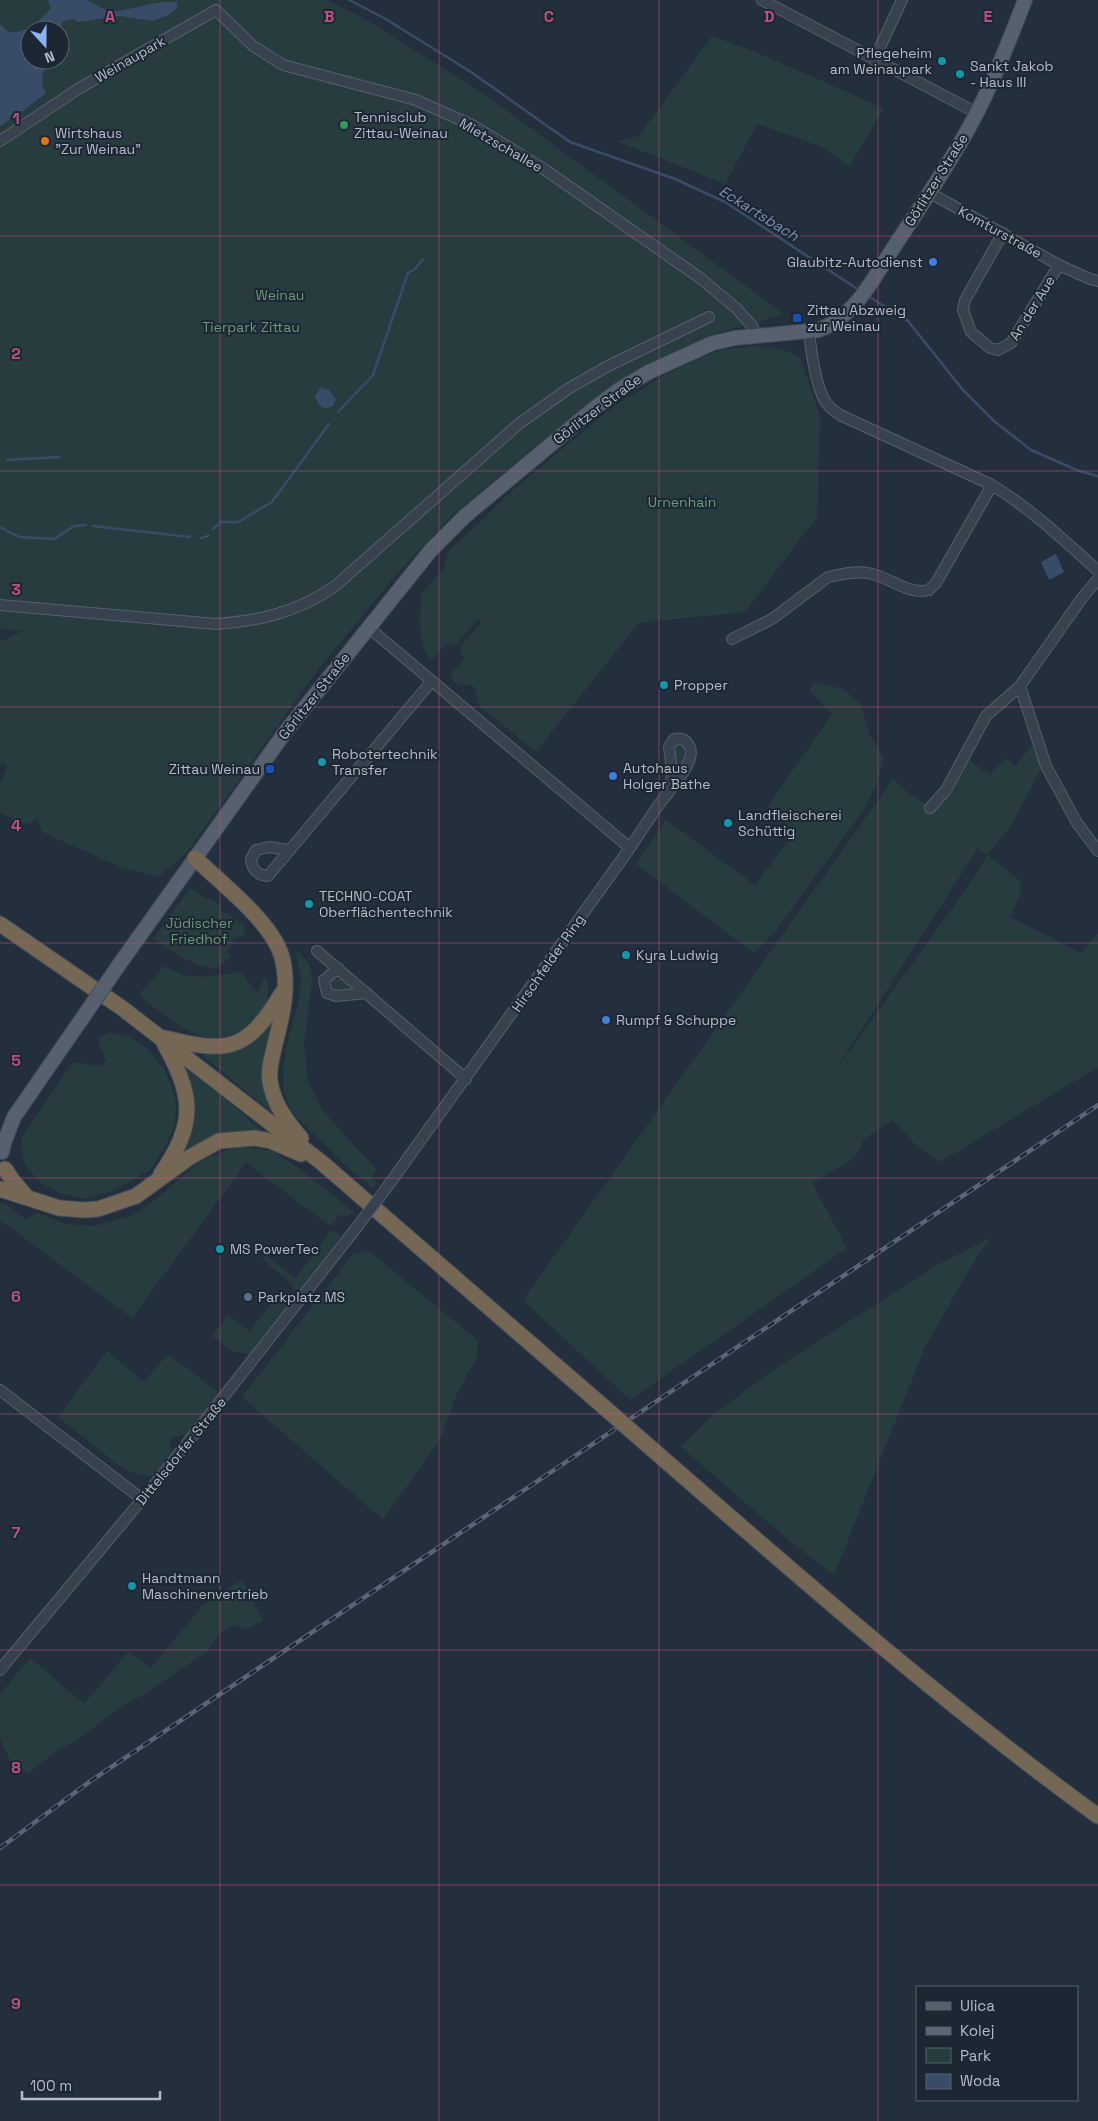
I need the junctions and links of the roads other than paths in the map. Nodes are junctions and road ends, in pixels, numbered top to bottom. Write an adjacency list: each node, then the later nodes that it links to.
1 (762, 0): 5 (street)
2 (902, 0): 5 (street)
3 (1025, 0): 6 (main road, Görlitzer Straße)
4 (216, 10): 7 (street, Weinaupark); 14 (street, Mietzschallee)
5 (874, 60): 6 (street)
6 (977, 113): 8 (main road, Görlitzer Straße)
7 (0, 141)
8 (930, 193): 9 (street, Komturstraße); 13 (main road, Görlitzer Straße)
9 (1003, 233): 10 (street, Komturstraße); 10 (street, An der Aue)
10 (1059, 264): 11 (street, Komturstraße)
11 (1098, 281)
12 (708, 316): 18 (street)
13 (809, 332): 14 (main road, Görlitzer Straße); 15 (street)
14 (755, 336): 19 (main road, Görlitzer Straße)
15 (992, 485): 16 (street); 20 (street)
16 (1098, 571)
17 (1098, 578): 22 (street)
18 (0, 605)
19 (368, 628): 21 (street); 28 (main road, Görlitzer Straße)
20 (732, 639)
21 (431, 682): 25 (street); 26 (street)
22 (1020, 686): 24 (street); 27 (street)
23 (671, 788): 25 (street, Hirschfelder Ring)
24 (930, 808)
25 (630, 848): 35 (street, Hirschfelder Ring)
26 (289, 850)
27 (1098, 851)
28 (195, 858): 32 (highway); 36 (main road, Görlitzer Straße, bridge)
29 (0, 924): 34 (highway)
30 (318, 951): 31 (street)
31 (338, 968): 33 (street); 33 (street)
32 (284, 990): 34 (highway); 39 (highway)
33 (367, 993): 35 (street)
34 (160, 1037): 39 (highway); 41 (highway)
35 (466, 1079): 43 (street, Hirschfelder Ring)
36 (14, 1117): 37 (main road); 38 (main road)
37 (0, 1129)
38 (1, 1151): 40 (main road)
39 (321, 1162): 41 (highway); 48 (highway, bridge)
40 (3, 1175): 44 (highway)
41 (154, 1184): 44 (highway)
42 (0, 1188): 44 (highway)
43 (384, 1190): 46 (street, Dittelsdorfer Straße, bridge)
44 (26, 1196)
45 (0, 1390): 46 (street)
46 (142, 1499): 47 (street, Dittelsdorfer Straße)
47 (0, 1670)
48 (1098, 1816)

